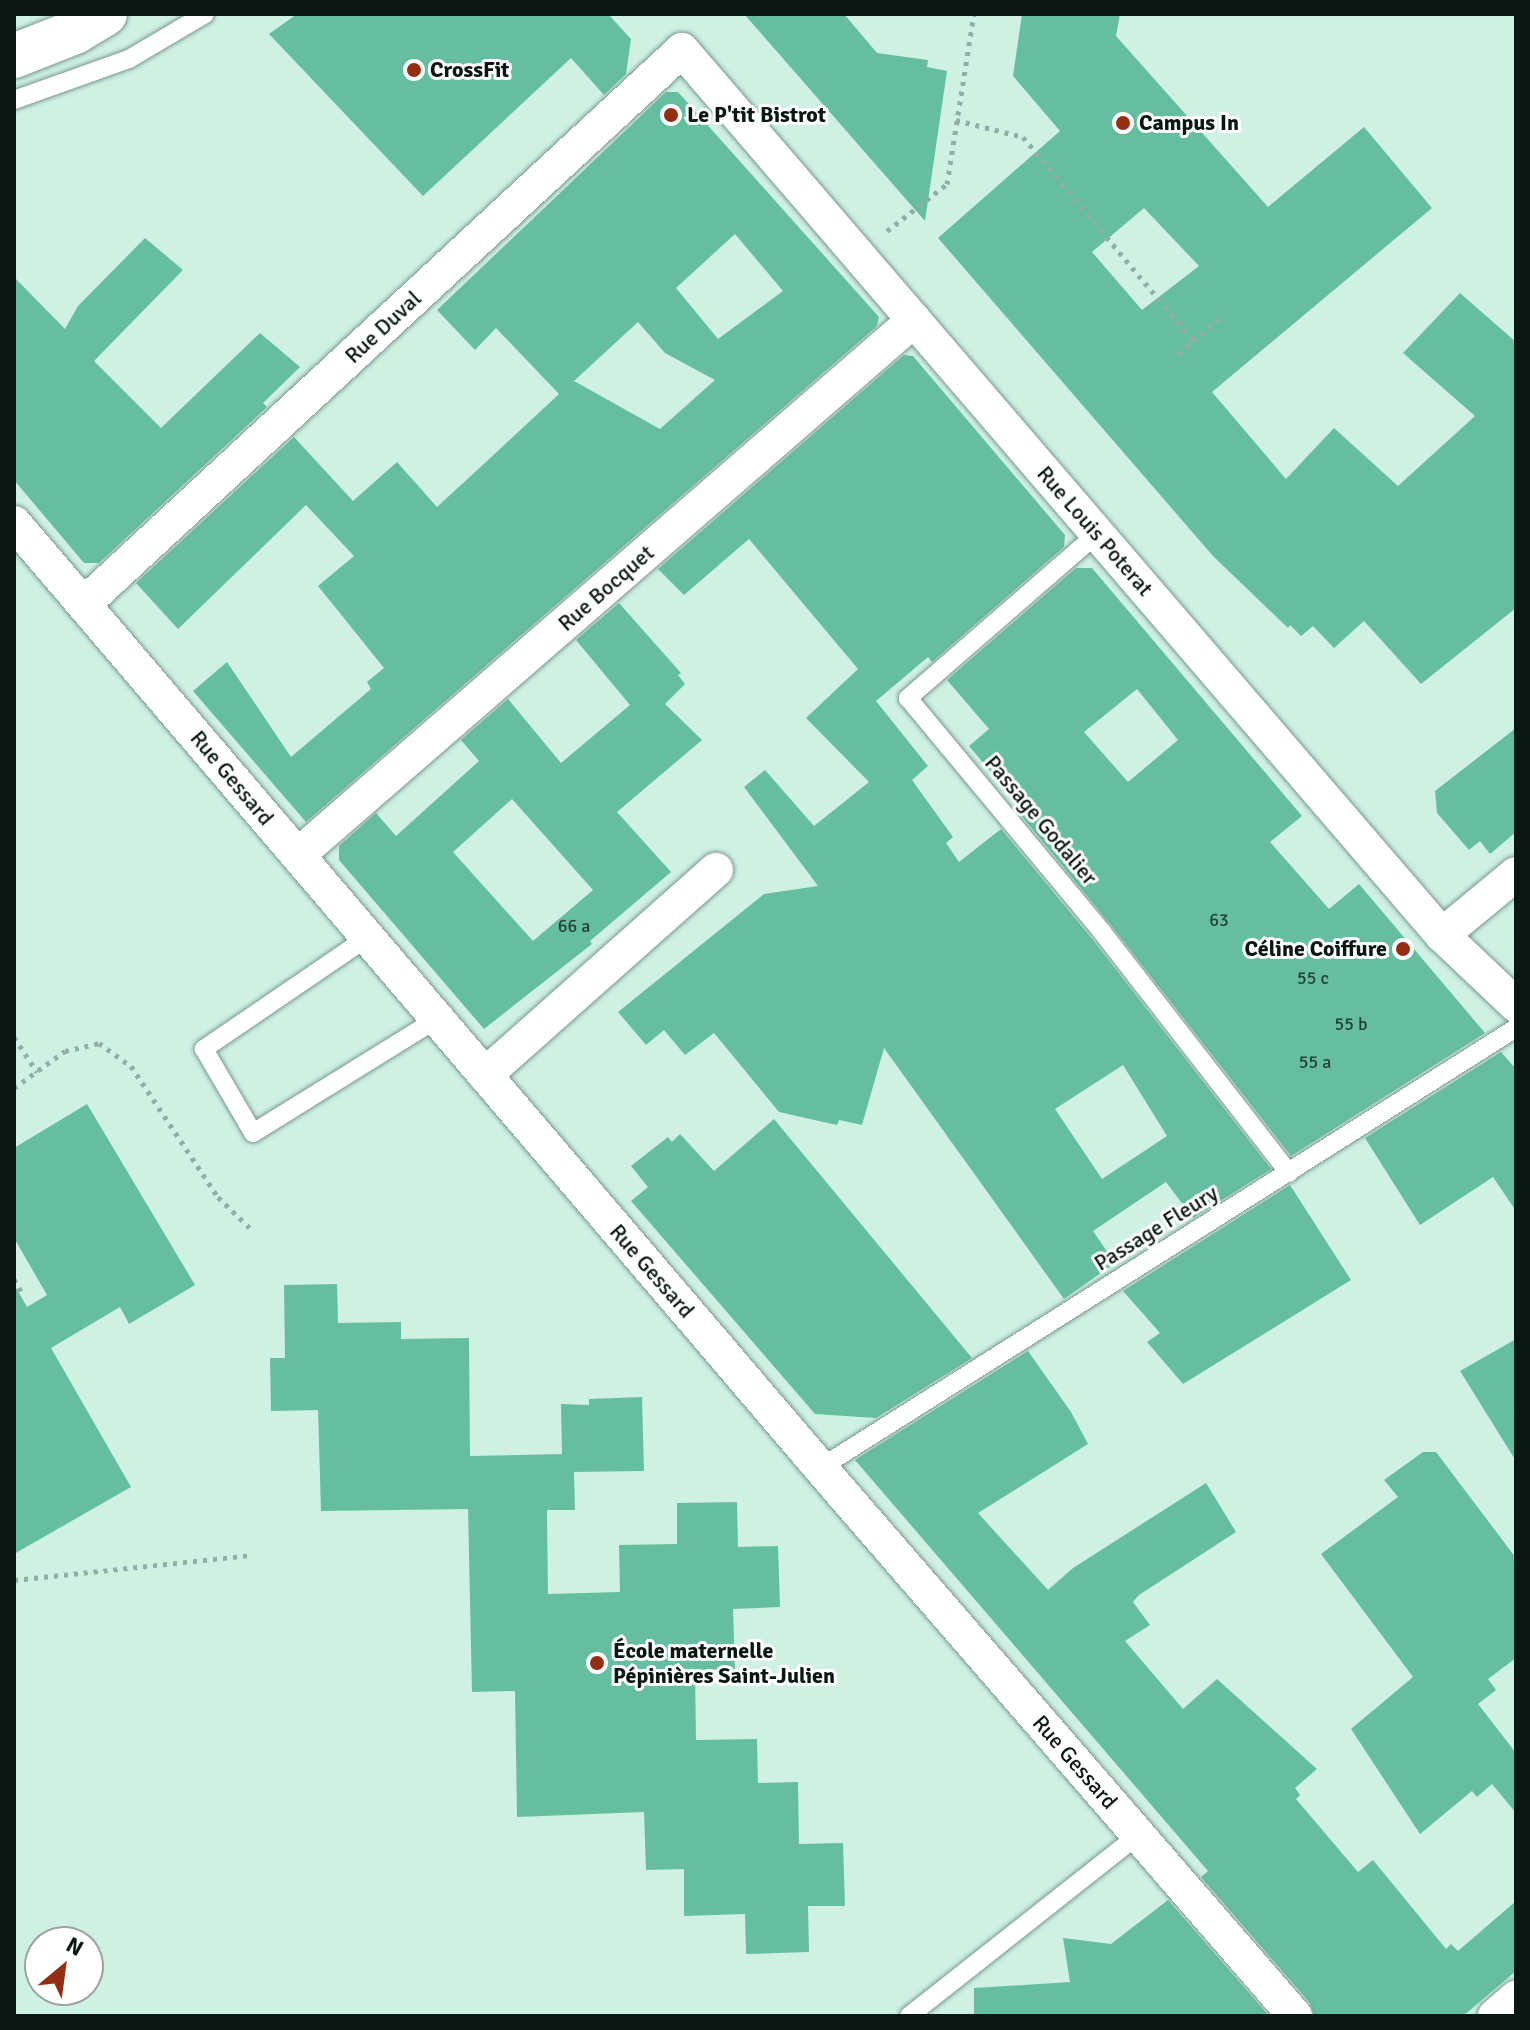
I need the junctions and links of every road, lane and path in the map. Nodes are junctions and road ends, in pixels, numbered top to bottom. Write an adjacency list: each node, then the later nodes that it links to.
1 (105, 14): 5 (main road)
2 (205, 14): 6 (lane)
3 (974, 14): 7 (path)
4 (682, 50): 8 (street, Rue Louis Poterat); 15 (street, Rue Duval)
5 (14, 56)
6 (14, 100)
7 (956, 120): 8 (path); 11 (path)
8 (857, 254): 10 (street, Rue Louis Poterat)
9 (1221, 317): 11 (path)
10 (914, 320): 14 (street, Rue Louis Poterat); 16 (street, Rue Bocquet)
11 (1193, 340): 12 (path)
12 (1178, 354)
13 (14, 523): 15 (street, Rue Gessard)
14 (1098, 533): 19 (street, Rue Louis Poterat); 28 (lane, Passage Godalier)
15 (84, 604): 16 (street, Rue Gessard)
16 (298, 855): 20 (street, Rue Gessard)
17 (716, 870): 26 (street)
18 (1516, 874): 19 (street)
19 (1442, 935): 21 (street, Rue Louis Poterat)
20 (368, 937): 22 (street, Rue Gessard); 22 (lane)
21 (1516, 1005)
22 (437, 1019): 26 (street, Rue Gessard)
23 (1516, 1028): 28 (lane, Passage Fleury)
24 (14, 1037): 25 (path)
25 (37, 1072): 27 (path); 29 (path)
26 (485, 1075): 32 (street, Rue Gessard)
27 (14, 1088)
28 (1289, 1173): 32 (lane, Passage Fleury)
29 (252, 1230)
30 (14, 1279): 31 (path)
31 (24, 1296)
32 (820, 1468): 35 (street, Rue Gessard)
33 (251, 1555): 34 (path)
34 (14, 1580)
35 (1138, 1835): 37 (lane); 38 (street, Rue Gessard)
36 (1516, 1998): 39 (street)
37 (909, 2016)
38 (1295, 2016)
39 (1495, 2016)

